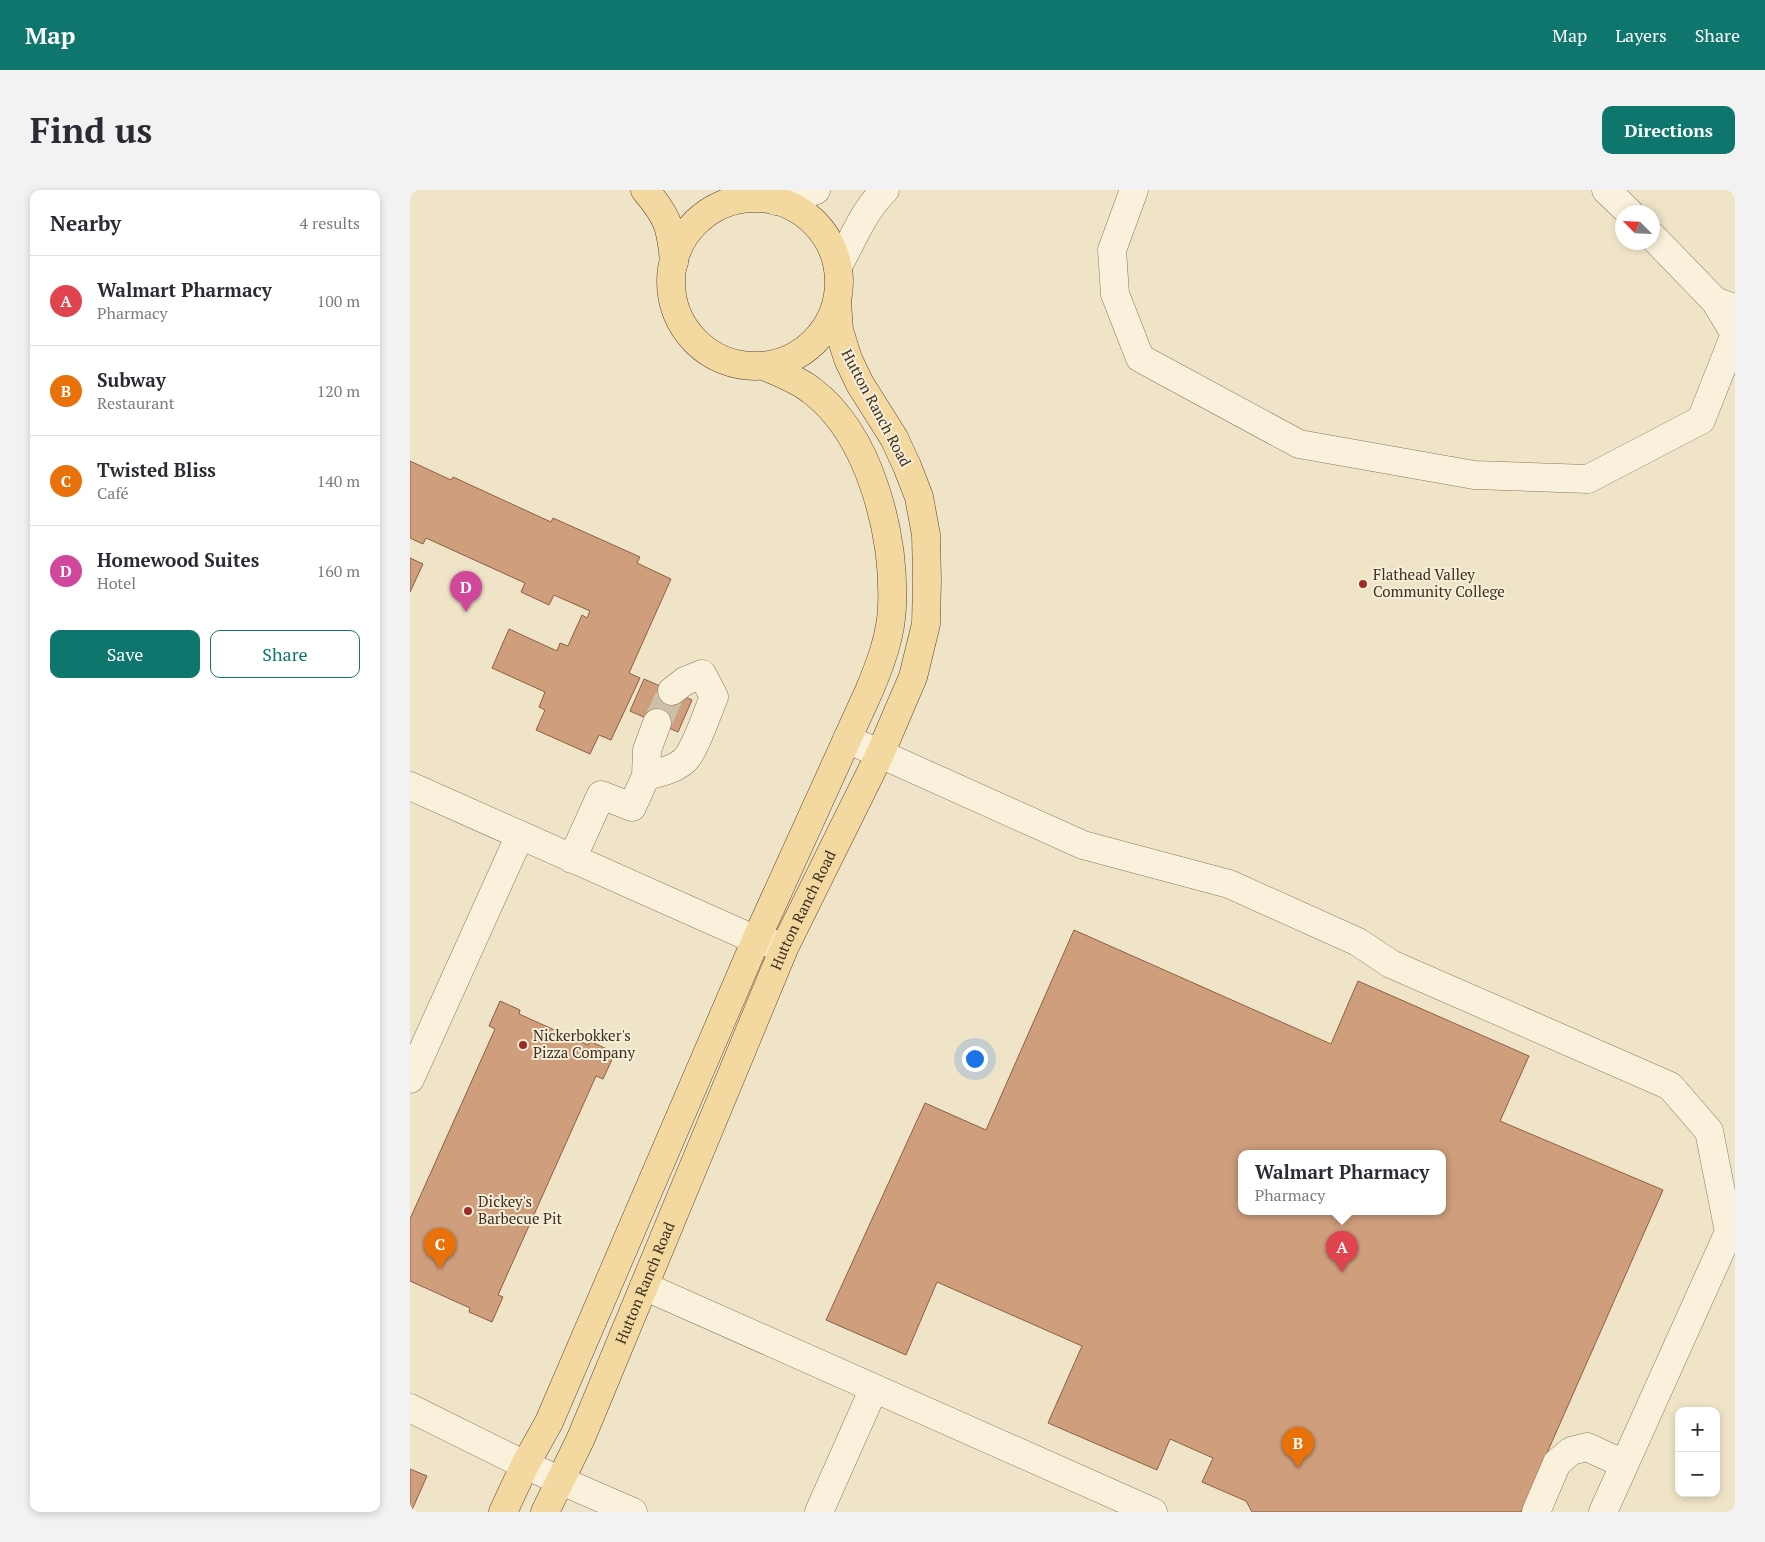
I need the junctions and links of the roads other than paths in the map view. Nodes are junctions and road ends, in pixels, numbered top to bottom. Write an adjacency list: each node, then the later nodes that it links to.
1 (645, 190): 10 (main road)
2 (726, 190): 7 (main road)
3 (816, 190): 7 (lane)
4 (885, 190): 11 (lane)
5 (1134, 190): 13 (lane)
6 (1606, 190): 8 (lane)
7 (768, 200): 10 (main road); 11 (main road)
8 (1622, 205)
9 (1660, 243): 13 (lane)
10 (674, 262): 14 (main road)
11 (838, 266): 12 (main road)
12 (837, 302): 14 (main road); 18 (main road, Hutton Ranch Road)
13 (1725, 304)
14 (764, 366): 17 (main road, Hutton Ranch Road)
15 (672, 691): 19 (lane)
16 (657, 722): 19 (lane)
17 (847, 739): 18 (lane); 23 (main road, Hutton Ranch Road)
18 (880, 754): 24 (main road, Hutton Ranch Road); 29 (lane)
19 (646, 776): 22 (lane)
20 (410, 786): 21 (lane)
21 (520, 835): 22 (lane); 25 (lane)
22 (572, 859): 23 (lane)
23 (756, 940): 24 (lane); 30 (main road, Hutton Ranch Road)
24 (785, 946): 26 (main road, Hutton Ranch Road)
25 (410, 1079)
26 (644, 1286): 27 (lane); 31 (main road, Hutton Ranch Road)
27 (874, 1388): 35 (lane); 36 (lane)
28 (410, 1408): 30 (lane)
29 (1624, 1464): 37 (lane); 38 (lane)
30 (525, 1465): 31 (lane); 32 (main road, Hutton Ranch Road)
31 (562, 1480): 33 (main road, Hutton Ranch Road); 34 (lane)
32 (503, 1512)
33 (545, 1512)
34 (633, 1512)
35 (819, 1512)
36 (1152, 1512)
37 (1536, 1512)
38 (1603, 1512)

